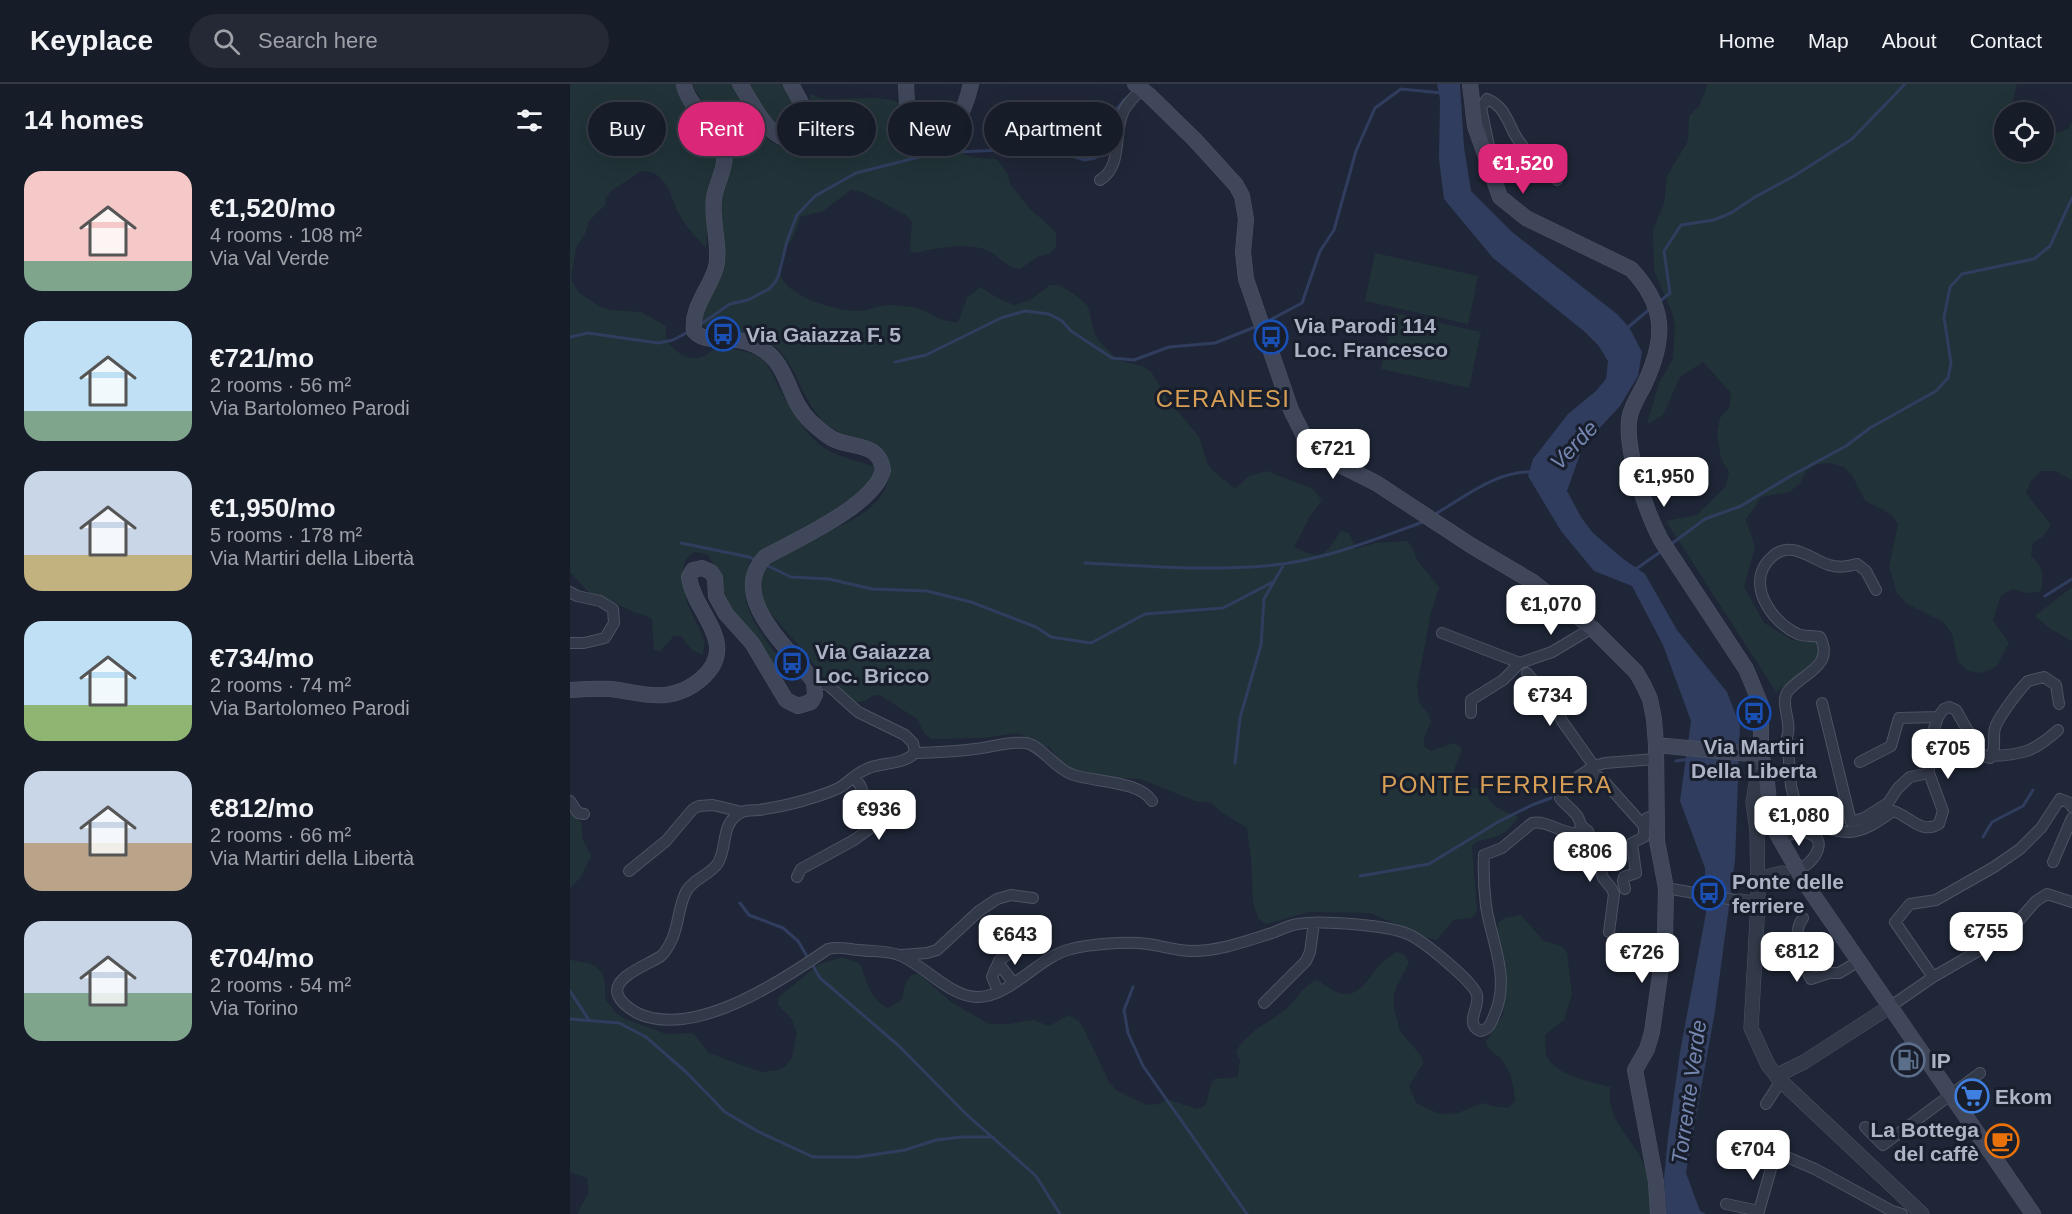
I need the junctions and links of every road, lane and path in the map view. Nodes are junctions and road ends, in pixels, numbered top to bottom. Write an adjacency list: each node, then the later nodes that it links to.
1 (684, 84): 18 (main road)
2 (740, 84): 3 (main road)
3 (790, 84)
4 (906, 84): 5 (main road)
5 (971, 84)
6 (1470, 84): 10 (main road)
7 (1138, 87): 8 (street); 13 (main road)
8 (1100, 180)
9 (1557, 180): 10 (street)
10 (1496, 184): 29 (main road)
11 (1876, 590): 43 (street)
12 (570, 592): 15 (street)
13 (1592, 628): 16 (street); 27 (main road)
14 (1442, 633): 16 (street)
15 (570, 643)
16 (1520, 663): 24 (street)
17 (1527, 673): 32 (street)
18 (814, 682): 19 (main road); 28 (street)
19 (591, 689): 20 (main road); 21 (street)
20 (570, 690)
21 (570, 698)
22 (1822, 703): 33 (street)
23 (2059, 704): 30 (street)
24 (1471, 713)
25 (1938, 717): 30 (street); 31 (street); 33 (street)
26 (2058, 730): 30 (street)
27 (1661, 750): 29 (main road); 32 (street); 42 (main road)
28 (915, 753): 34 (street); 37 (street)
29 (1756, 754): 45 (main road); 53 (street)
30 (1991, 756)
31 (1860, 762)
32 (1594, 766): 35 (street)
33 (1929, 772): 43 (street)
34 (854, 778): 39 (street); 50 (street)
35 (1570, 782): 42 (street); 44 (street)
36 (570, 801): 40 (street)
37 (1152, 801)
38 (2072, 807): 63 (street)
39 (742, 812): 48 (street); 60 (street)
40 (584, 814)
41 (2072, 818): 46 (street)
42 (1650, 821): 51 (main road); 52 (street)
43 (1801, 823): 45 (street)
44 (1582, 826): 57 (street); 58 (street)
45 (1778, 835): 47 (street); 61 (main road)
46 (2053, 862)
47 (1805, 866)
48 (629, 871)
49 (1782, 873): 53 (street)
50 (797, 877)
51 (1666, 888): 53 (street); 77 (main road)
52 (1625, 889)
53 (1752, 896): 69 (street)
54 (1033, 898): 60 (street)
55 (2072, 902): 63 (street)
56 (1803, 918): 61 (street)
57 (1314, 923): 64 (street); 66 (street)
58 (1609, 932)
59 (1024, 941): 62 (street)
60 (899, 955): 65 (street)
61 (1859, 961): 67 (main road)
62 (995, 969): 64 (street); 65 (street)
63 (1933, 977): 67 (street)
64 (1013, 982): 65 (street)
65 (998, 991)
66 (1264, 1003)
67 (1891, 1006): 69 (street); 70 (main road)
68 (1980, 1073): 70 (street)
69 (1779, 1078): 71 (street); 76 (street)
70 (1950, 1094): 72 (street); 79 (main road)
71 (1766, 1104)
72 (1865, 1127)
73 (1749, 1141): 74 (street)
74 (1776, 1151): 75 (street); 78 (street)
75 (1726, 1204)
76 (1918, 1213)
77 (1658, 1214)
78 (1902, 1214)
79 (2033, 1214)

